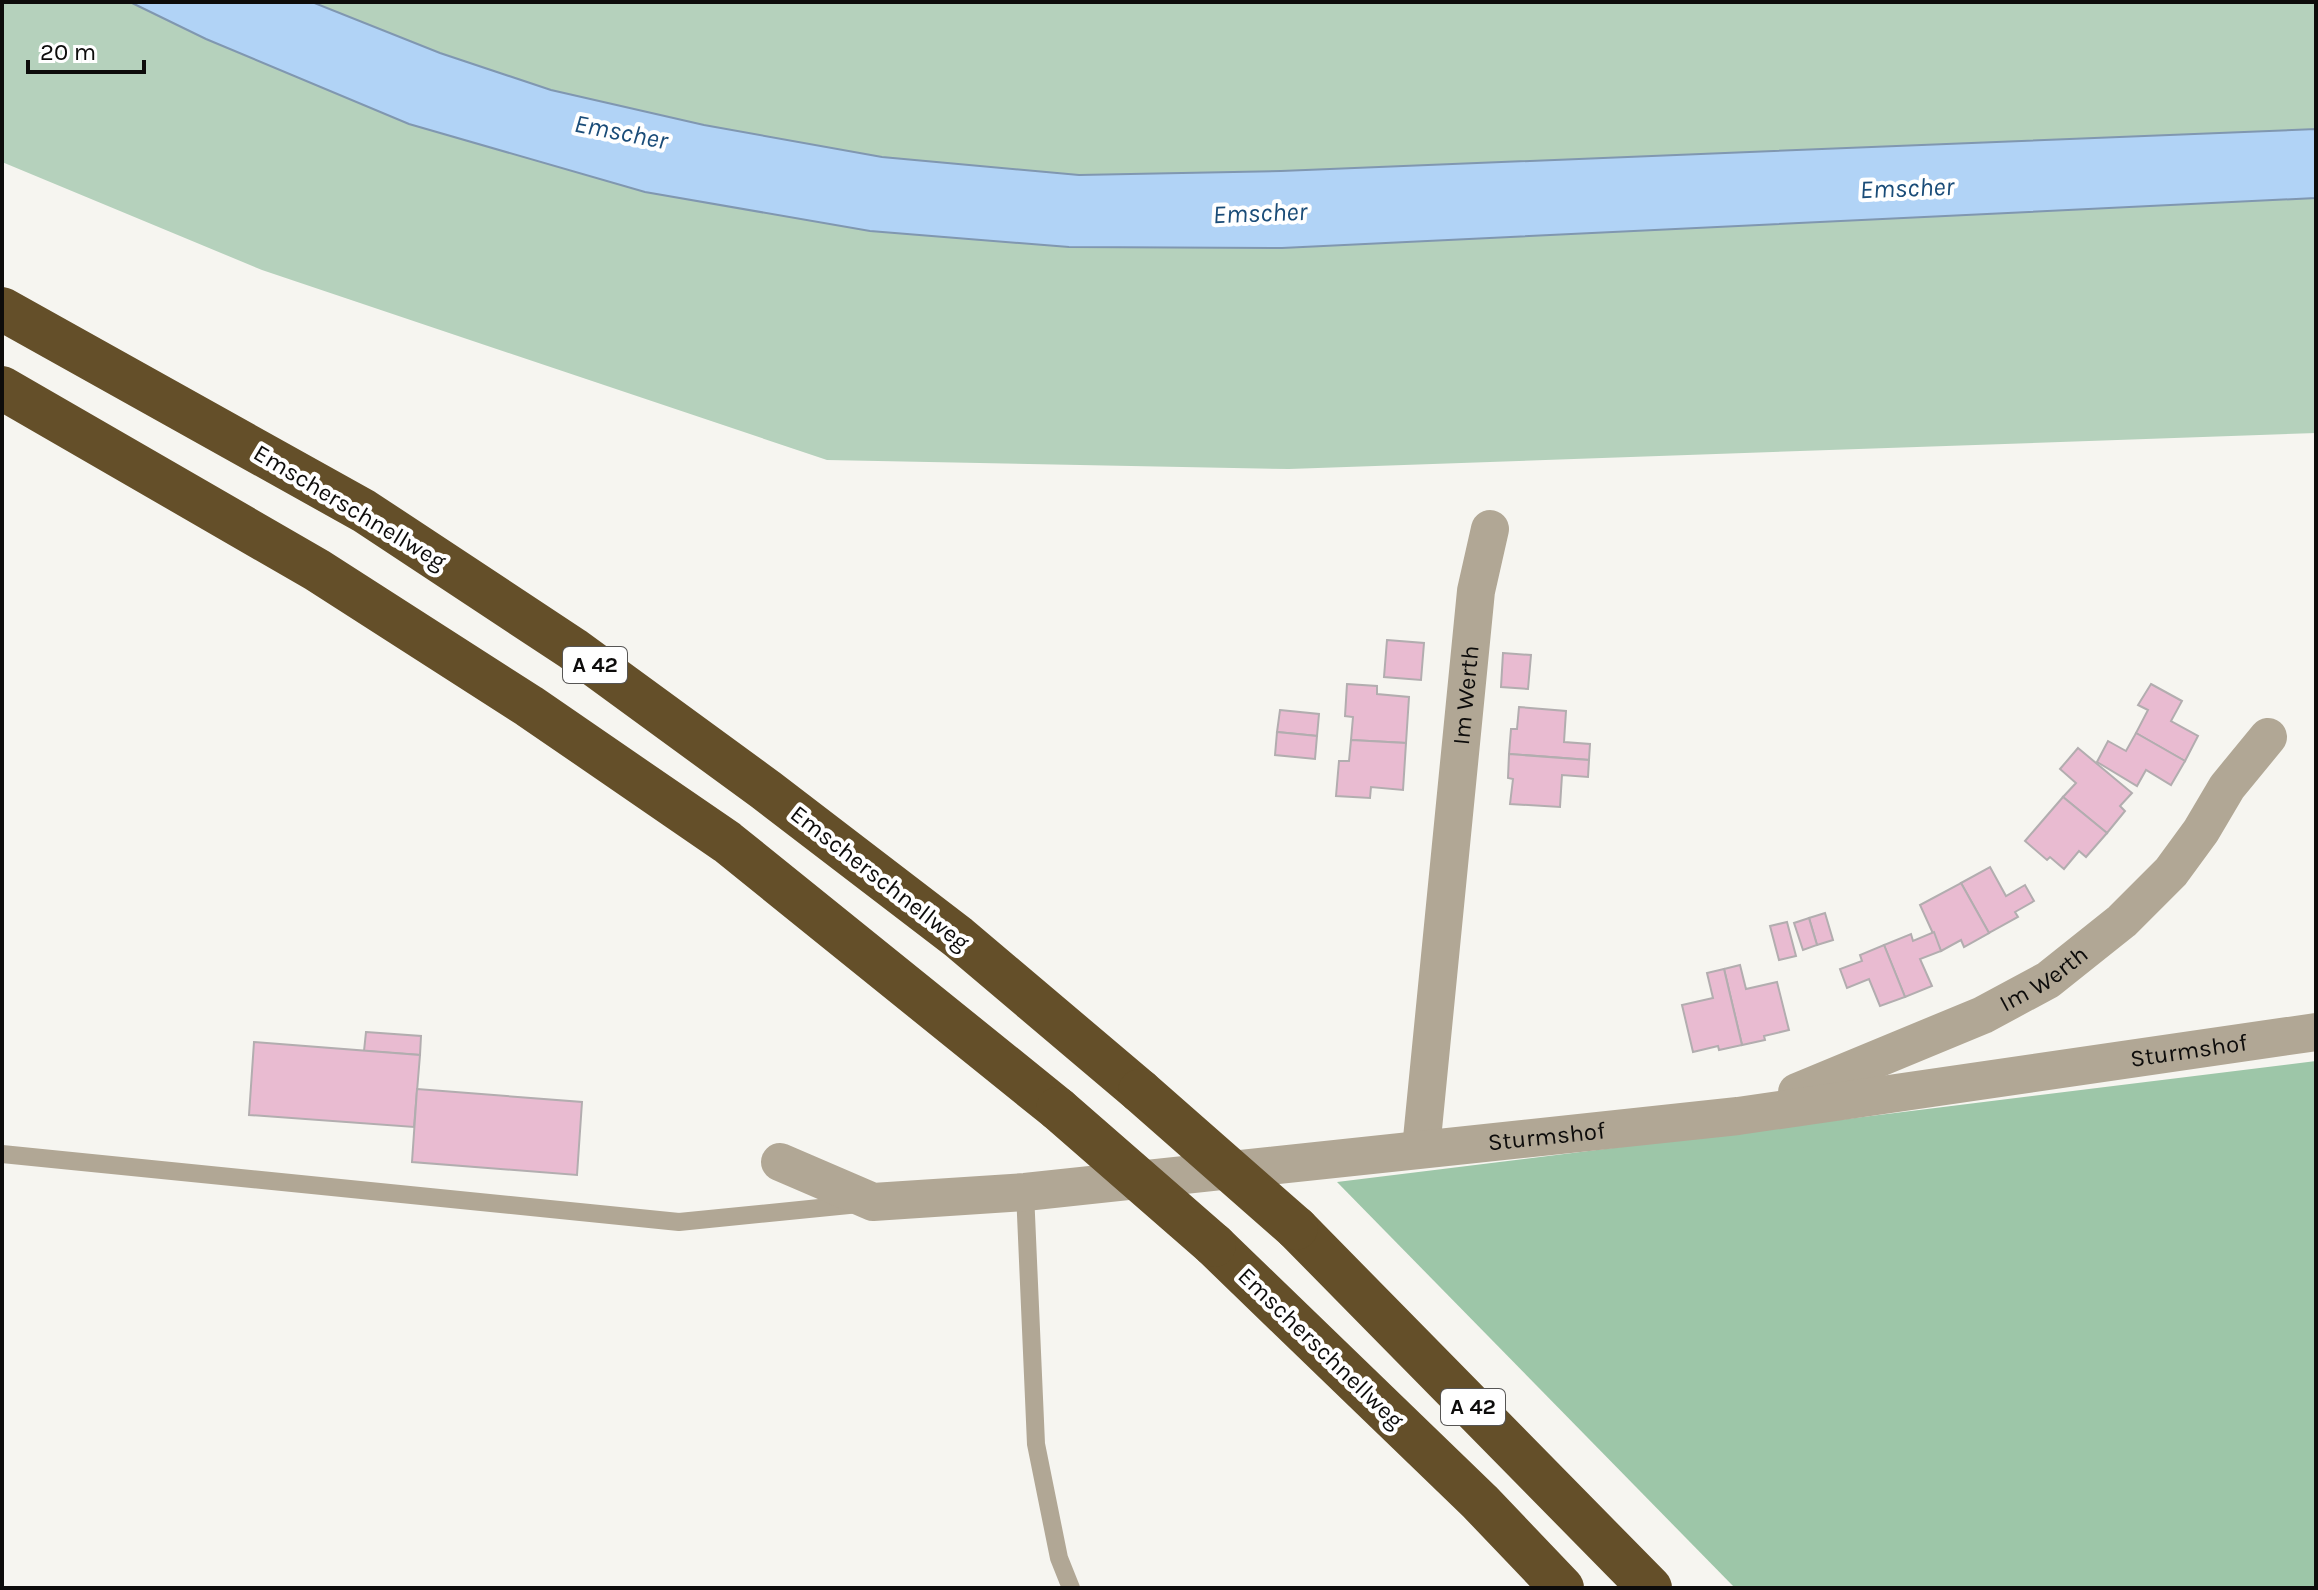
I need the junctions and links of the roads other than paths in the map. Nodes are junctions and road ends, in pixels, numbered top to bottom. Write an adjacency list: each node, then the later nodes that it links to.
1 (2, 309): 14 (highway, Emscherschnellweg / A 42, bridge)
2 (2, 388): 13 (highway, Emscherschnellweg / A 42, bridge)
3 (1490, 529): 7 (street, Im Werth)
4 (2268, 737): 6 (street, Im Werth)
5 (2316, 1032): 6 (street, Sturmshof)
6 (1738, 1116): 7 (street, Sturmshof)
7 (1421, 1149): 10 (street, Sturmshof)
8 (2, 1154): 11 (lane)
9 (780, 1162): 11 (street, Sturmshof)
10 (1025, 1192): 11 (street, Sturmshof); 12 (lane)
11 (873, 1202)
12 (1071, 1588)
13 (1562, 1588)
14 (1650, 1588)

